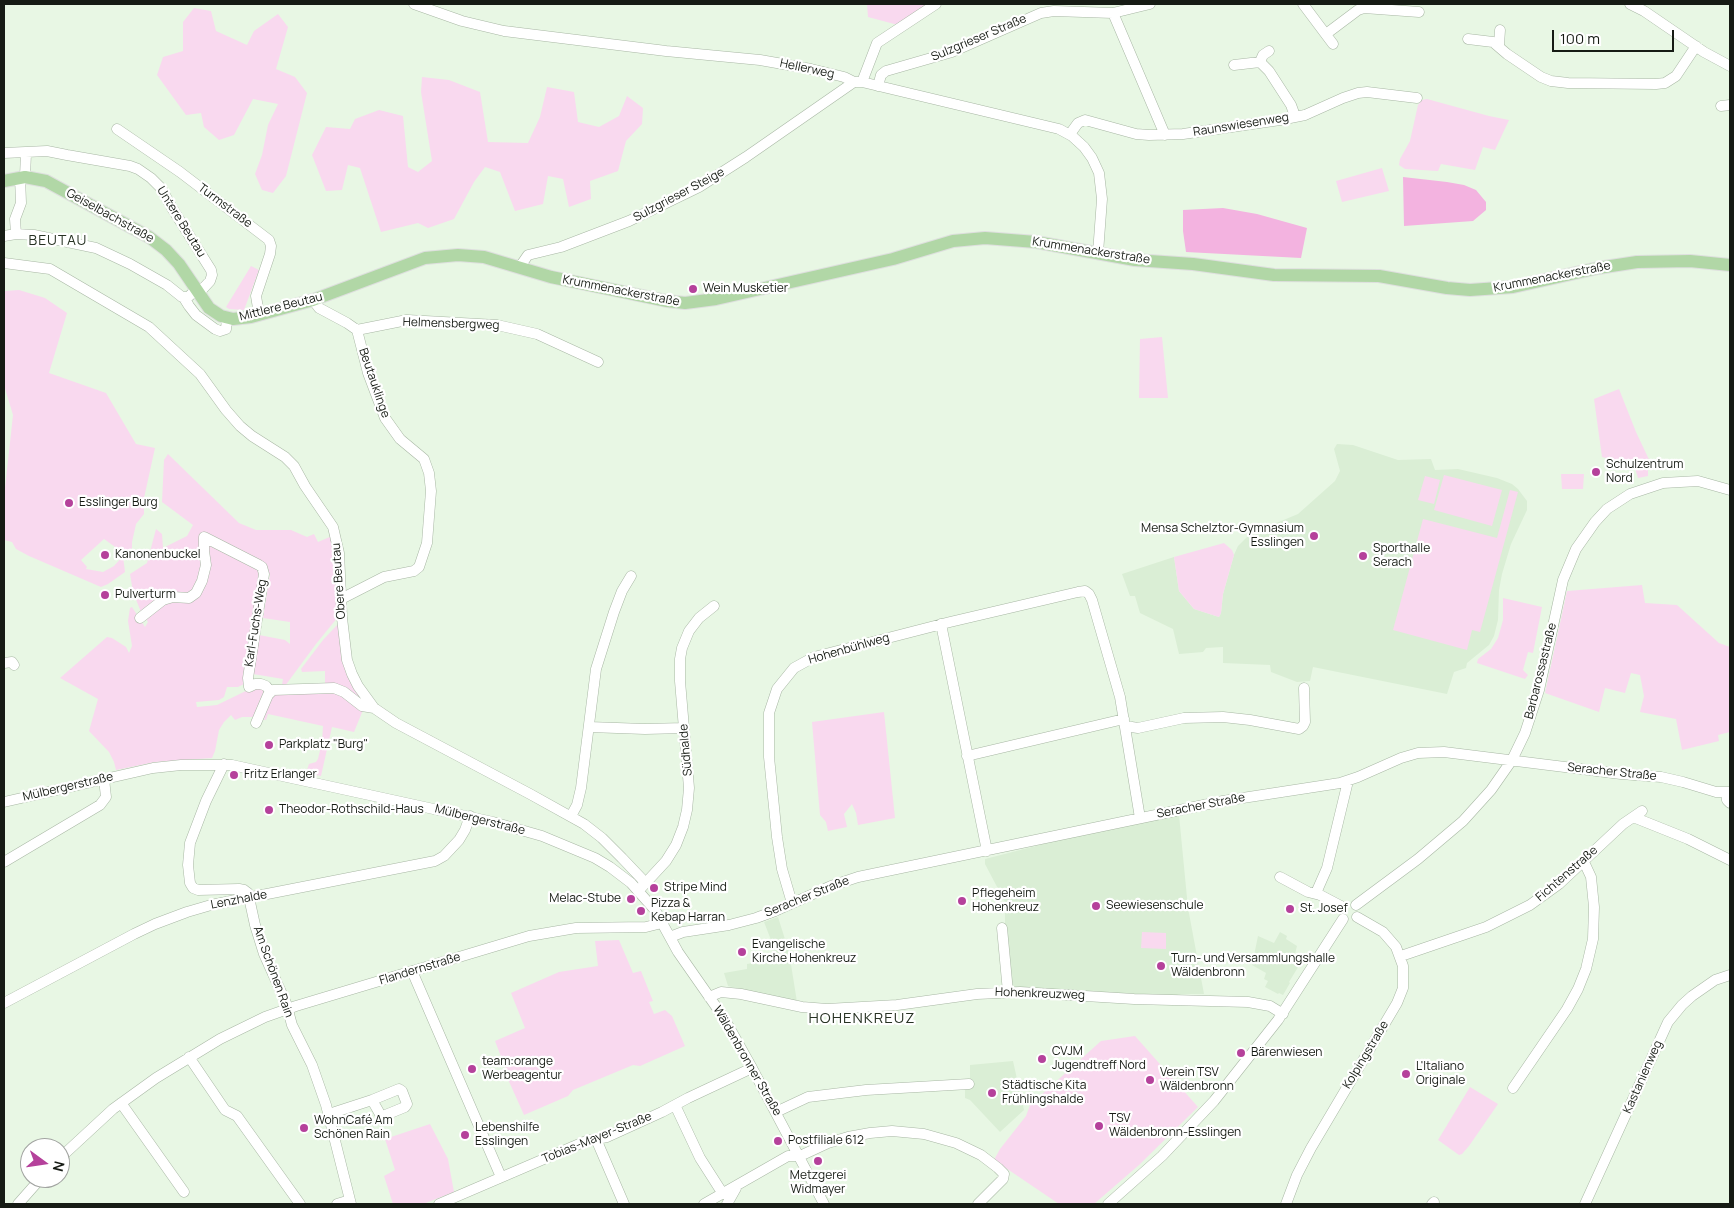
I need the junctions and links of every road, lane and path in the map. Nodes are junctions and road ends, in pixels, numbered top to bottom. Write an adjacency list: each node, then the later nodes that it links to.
1 (414, 4): 18 (street, Hellerweg)
2 (936, 4): 18 (street)
3 (1150, 4): 7 (street, Sulzgrieser Straße)
4 (1303, 4): 9 (street)
5 (1630, 4): 13 (street)
6 (1419, 12): 9 (street)
7 (1113, 13): 19 (street, Sulzgrieser Straße); 24 (street)
8 (1500, 30): 12 (street)
9 (1326, 34): 11 (street)
10 (1468, 39): 12 (street)
11 (1333, 44)
12 (1498, 45): 13 (street)
13 (1696, 46): 17 (street)
14 (1269, 51): 15 (street)
15 (1260, 62): 16 (street); 21 (street)
16 (1234, 65)
17 (1730, 66)
18 (858, 82): 19 (street, Hellerweg); 34 (street, Sulzgrieser Steige)
19 (878, 86): 23 (street, Hellerweg)
20 (1417, 98): 21 (street, Raunswiesenweg)
21 (1296, 116): 24 (street, Raunswiesenweg)
22 (117, 129): 38 (street, Turmstraße)
23 (1070, 134): 24 (street, Raunswiesenweg); 31 (street, Hellerweg)
24 (1165, 135)
25 (4, 153): 26 (street, Untere Beutau)
26 (26, 153): 27 (street); 35 (street, Untere Beutau)
27 (22, 177): 28 (main road, Geiselbachstraße); 29 (street); 35 (main road, Geiselbachstraße)
28 (4, 181)
29 (16, 234): 30 (street); 36 (street)
30 (4, 236)
31 (1098, 253): 33 (main road, Krummenackerstraße); 34 (main road, Krummenackerstraße)
32 (4, 263): 44 (street, Obere Beutau)
33 (1730, 265)
34 (519, 268): 37 (main road, Mittlere Beutau)
35 (197, 292): 36 (street); 39 (main road, Mittlere Beutau)
36 (184, 298): 39 (street)
37 (313, 300): 38 (main road, Mittlere Beutau); 40 (street)
38 (259, 314): 39 (main road, Mittlere Beutau)
39 (227, 318)
40 (357, 330): 41 (street, Helmensbergweg); 44 (street, Beutauklinge)
41 (598, 362)
42 (1730, 490): 56 (street, Barbarossastraße)
43 (630, 576): 53 (street)
44 (341, 599): 50 (street, Obere Beutau)
45 (714, 606): 54 (street, Südhalde)
46 (140, 618): 49 (street, Karl-Fuchs-Weg)
47 (941, 624): 51 (street, Hohenbühlweg); 55 (street); 74 (street, Hohenbühlweg)
48 (1304, 688): 51 (street)
49 (270, 691): 50 (street); 52 (street)
50 (374, 708): 64 (street, Obere Beutau)
51 (1125, 722): 55 (street); 65 (street)
52 (256, 723)
53 (589, 727): 54 (street); 64 (street)
54 (684, 728): 71 (street, Südhalde)
55 (967, 756): 66 (street)
56 (1512, 760): 59 (street, Seracher Straße); 60 (street, Seracher Straße); 75 (street, Barbarossastraße)
57 (224, 764): 58 (street, Mülbergerstraße); 63 (street, Mülbergerstraße); 73 (street)
58 (104, 778): 61 (street, Mülbergerstraße); 68 (street)
59 (1348, 781): 65 (street, Seracher Straße); 72 (street)
60 (1728, 792): 62 (street, Seracher Straße)
61 (4, 802)
62 (1730, 803)
63 (470, 816): 71 (street, Mülbergerstraße); 73 (street, Lenzhalde)
64 (571, 816): 71 (street, Obere Beutau)
65 (1140, 818): 66 (street, Seracher Straße)
66 (987, 850): 74 (street, Seracher Straße)
67 (1730, 860): 69 (street, Fichtenstraße)
68 (4, 862)
69 (1584, 862): 82 (street, Fichtenstraße); 93 (street)
70 (1280, 877): 72 (street)
71 (642, 887): 79 (street, Mülbergerstraße)
72 (1316, 893): 76 (street)
73 (249, 898): 87 (street, Lenzhalde); 88 (street, Am Schönen Rain)
74 (792, 903): 81 (street, Seracher Straße)
75 (1356, 905): 76 (street); 77 (street)
76 (1341, 906): 78 (street)
77 (1357, 917): 78 (street); 82 (street, Kolpingstraße)
78 (1342, 919): 89 (street)
79 (662, 923): 81 (street, Wäldenbronner Straße); 83 (street, Flandernstraße)
80 (1002, 928): 85 (street)
81 (670, 937): 86 (street, Wäldenbronner Straße)
82 (1401, 956): 118 (street, Kolpingstraße)
83 (412, 971): 88 (street, Flandernstraße); 102 (street)
84 (1730, 974): 119 (street, Kastanienweg)
85 (1008, 992): 86 (street, Hohenkreuzweg); 89 (street, Hohenkreuzweg)
86 (709, 997): 91 (street, Wäldenbronner Straße)
87 (4, 1003)
88 (288, 1009): 90 (street, Flandernstraße); 98 (street, Am Schönen Rain)
89 (1283, 1014): 117 (street)
90 (188, 1057): 95 (street, Flandernstraße); 109 (street)
91 (752, 1068): 96 (street, Tobias-Mayer-Straße); 97 (street, Wäldenbronner Straße)
92 (969, 1084): 97 (street)
93 (1513, 1088)
94 (372, 1100): 98 (street)
95 (121, 1103): 100 (street, Flandernstraße); 105 (street)
96 (675, 1105): 99 (street, Tobias-Mayer-Straße); 106 (street)
97 (776, 1112): 101 (street, Wäldenbronner Straße)
98 (329, 1114): 107 (street, Am Schönen Rain)
99 (596, 1139): 102 (street, Tobias-Mayer-Straße); 112 (street)
100 (70, 1148)
101 (800, 1156): 103 (street); 115 (street, Wäldenbronner Straße); 116 (street)
102 (501, 1177): 111 (street, Tobias-Mayer-Straße)
103 (736, 1187): 106 (street); 114 (street)
104 (32, 1188): 108 (street)
105 (184, 1192)
106 (723, 1194): 113 (street)
107 (351, 1202): 110 (street)
108 (18, 1204)
109 (300, 1204)
110 (337, 1204)
111 (439, 1204)
112 (624, 1204)
113 (709, 1204)
114 (727, 1204)
115 (824, 1204)
116 (978, 1204)
117 (1108, 1204)
118 (1286, 1204)
119 (1585, 1204)

